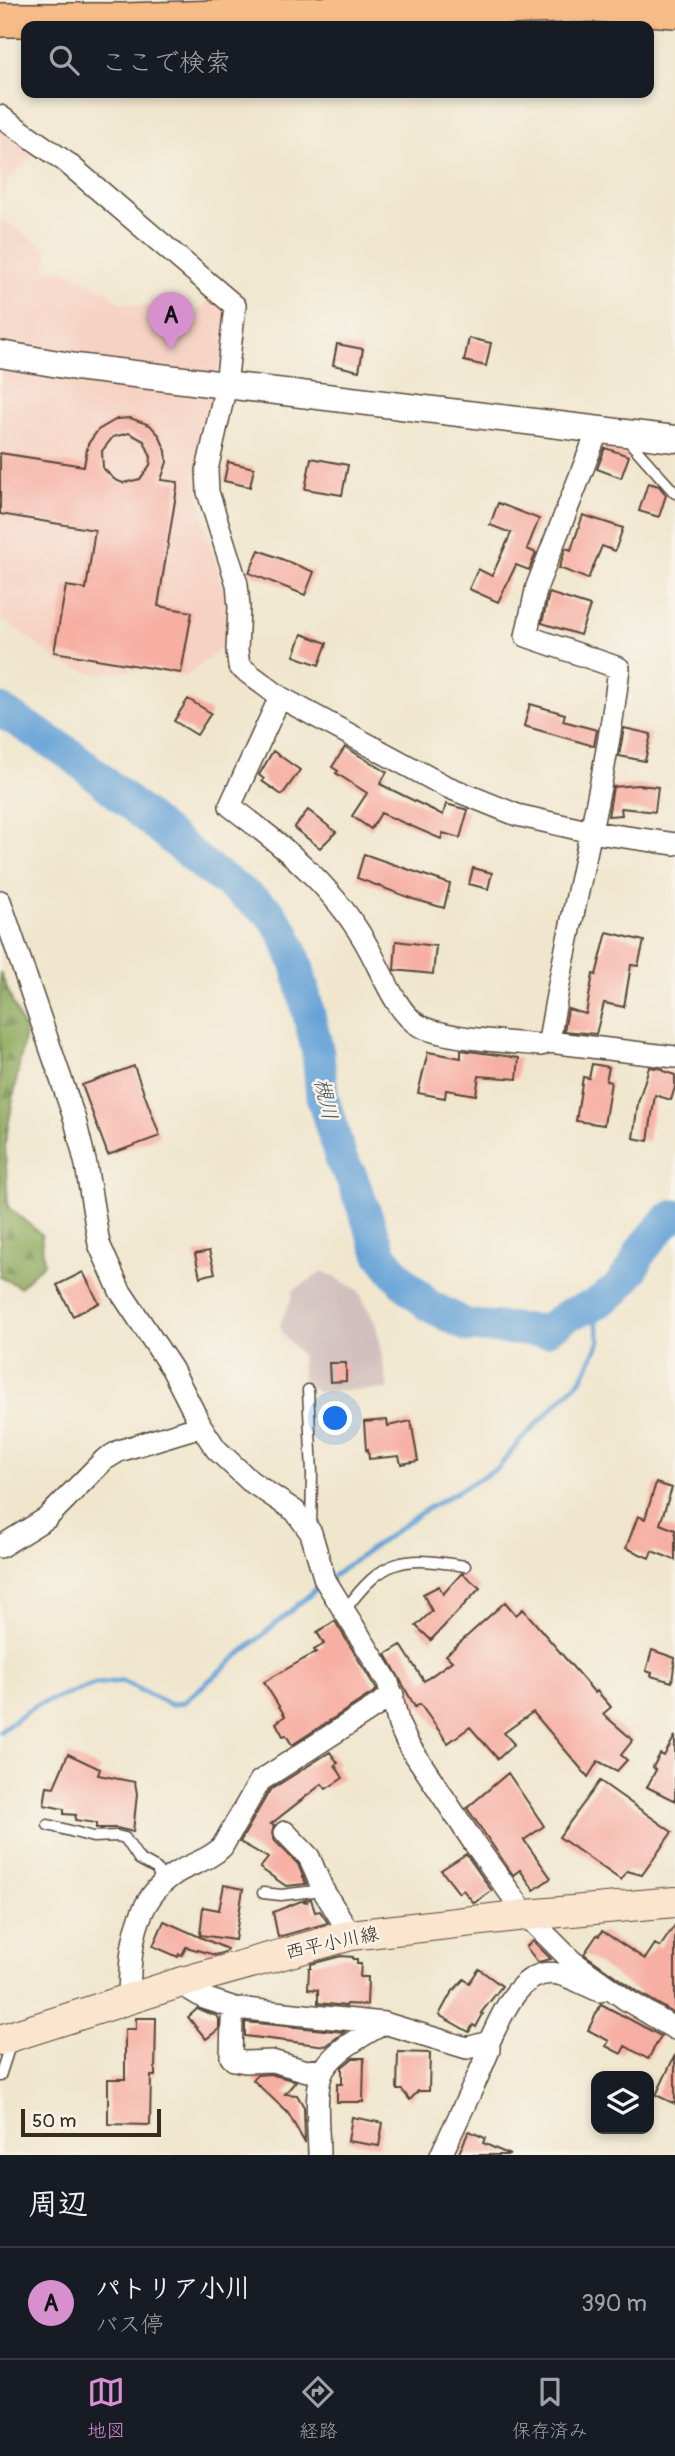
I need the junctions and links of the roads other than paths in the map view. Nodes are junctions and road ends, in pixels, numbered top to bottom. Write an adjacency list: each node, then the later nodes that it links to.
1 (675, 11): 2 (main road)
2 (0, 20)
3 (0, 116): 5 (street)
4 (0, 354): 5 (street)
5 (226, 385): 6 (street); 9 (street)
6 (610, 431): 7 (street); 8 (lane); 10 (street)
7 (675, 439)
8 (675, 493)
9 (280, 697): 10 (street); 13 (street)
10 (591, 832): 11 (street); 13 (street)
11 (675, 844)
12 (0, 901): 16 (street)
13 (549, 1042): 14 (street)
14 (675, 1057)
15 (308, 1390): 17 (lane)
16 (201, 1426): 17 (street); 18 (street)
17 (311, 1533): 20 (street)
18 (0, 1547)
19 (465, 1566): 20 (lane)
20 (345, 1610): 21 (street)
21 (393, 1695): 24 (street); 28 (street)
22 (48, 1825): 24 (lane)
23 (285, 1832): 25 (street)
24 (162, 1884): 31 (street)
25 (323, 1890): 26 (lane); 29 (street)
26 (262, 1893)
27 (675, 1902): 28 (main road, 西平小川線)
28 (526, 1914): 29 (main road, 西平小川線); 32 (street)
29 (351, 1935): 30 (main road, 西平小川線)
30 (179, 1983): 31 (main road, 西平小川線); 33 (street)
31 (129, 1999): 36 (main road, 西平小川線)
32 (625, 1999): 35 (street); 37 (street)
33 (235, 2008): 34 (street); 38 (street)
34 (384, 2023): 37 (street); 38 (street)
35 (675, 2029)
36 (6, 2038): 39 (lane)
37 (489, 2042): 41 (street)
38 (324, 2069): 40 (street)
39 (0, 2076)
40 (319, 2155)
41 (441, 2155)

